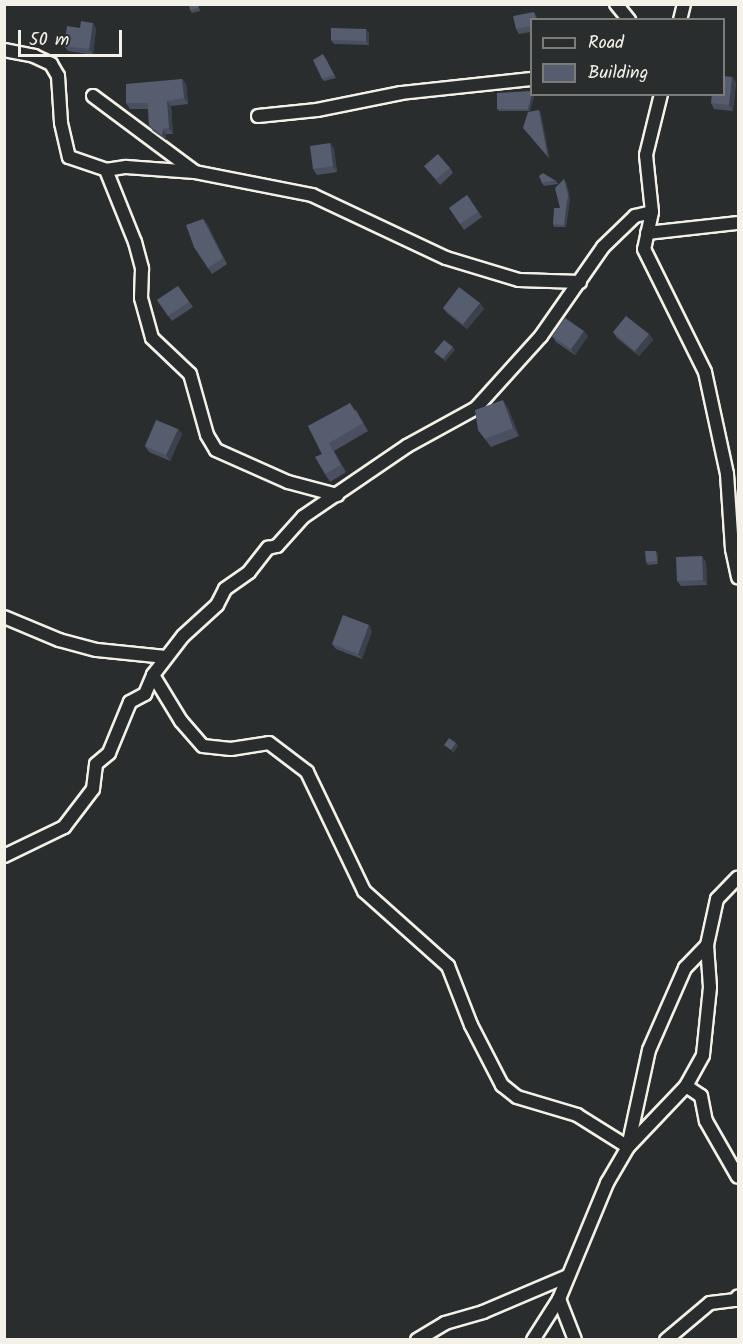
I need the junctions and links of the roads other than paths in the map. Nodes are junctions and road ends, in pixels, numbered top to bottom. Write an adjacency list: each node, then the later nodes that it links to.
1 (616, 4): 2 (street)
2 (627, 18)
3 (4, 50): 8 (street)
4 (530, 79): 7 (street)
5 (93, 96): 9 (street)
6 (661, 96): 10 (street)
7 (258, 116)
8 (106, 170): 9 (street); 14 (street)
9 (195, 172): 13 (street)
10 (652, 212): 12 (street); 13 (street)
11 (738, 224): 12 (street)
12 (647, 233): 15 (street)
13 (579, 282): 14 (street)
14 (337, 495): 17 (street)
15 (738, 577)
16 (4, 617): 17 (street)
17 (166, 657): 18 (street)
18 (153, 675): 19 (street); 23 (street)
19 (4, 856)
20 (738, 877): 21 (street)
21 (707, 945): 22 (street); 23 (street)
22 (686, 1086): 23 (street); 24 (street)
23 (628, 1147): 25 (street)
24 (738, 1177)
25 (568, 1276): 27 (street); 28 (street)
26 (738, 1296): 31 (street)
27 (559, 1299): 29 (street); 30 (street)
28 (417, 1340)
29 (532, 1340)
30 (575, 1340)
31 (666, 1340)

